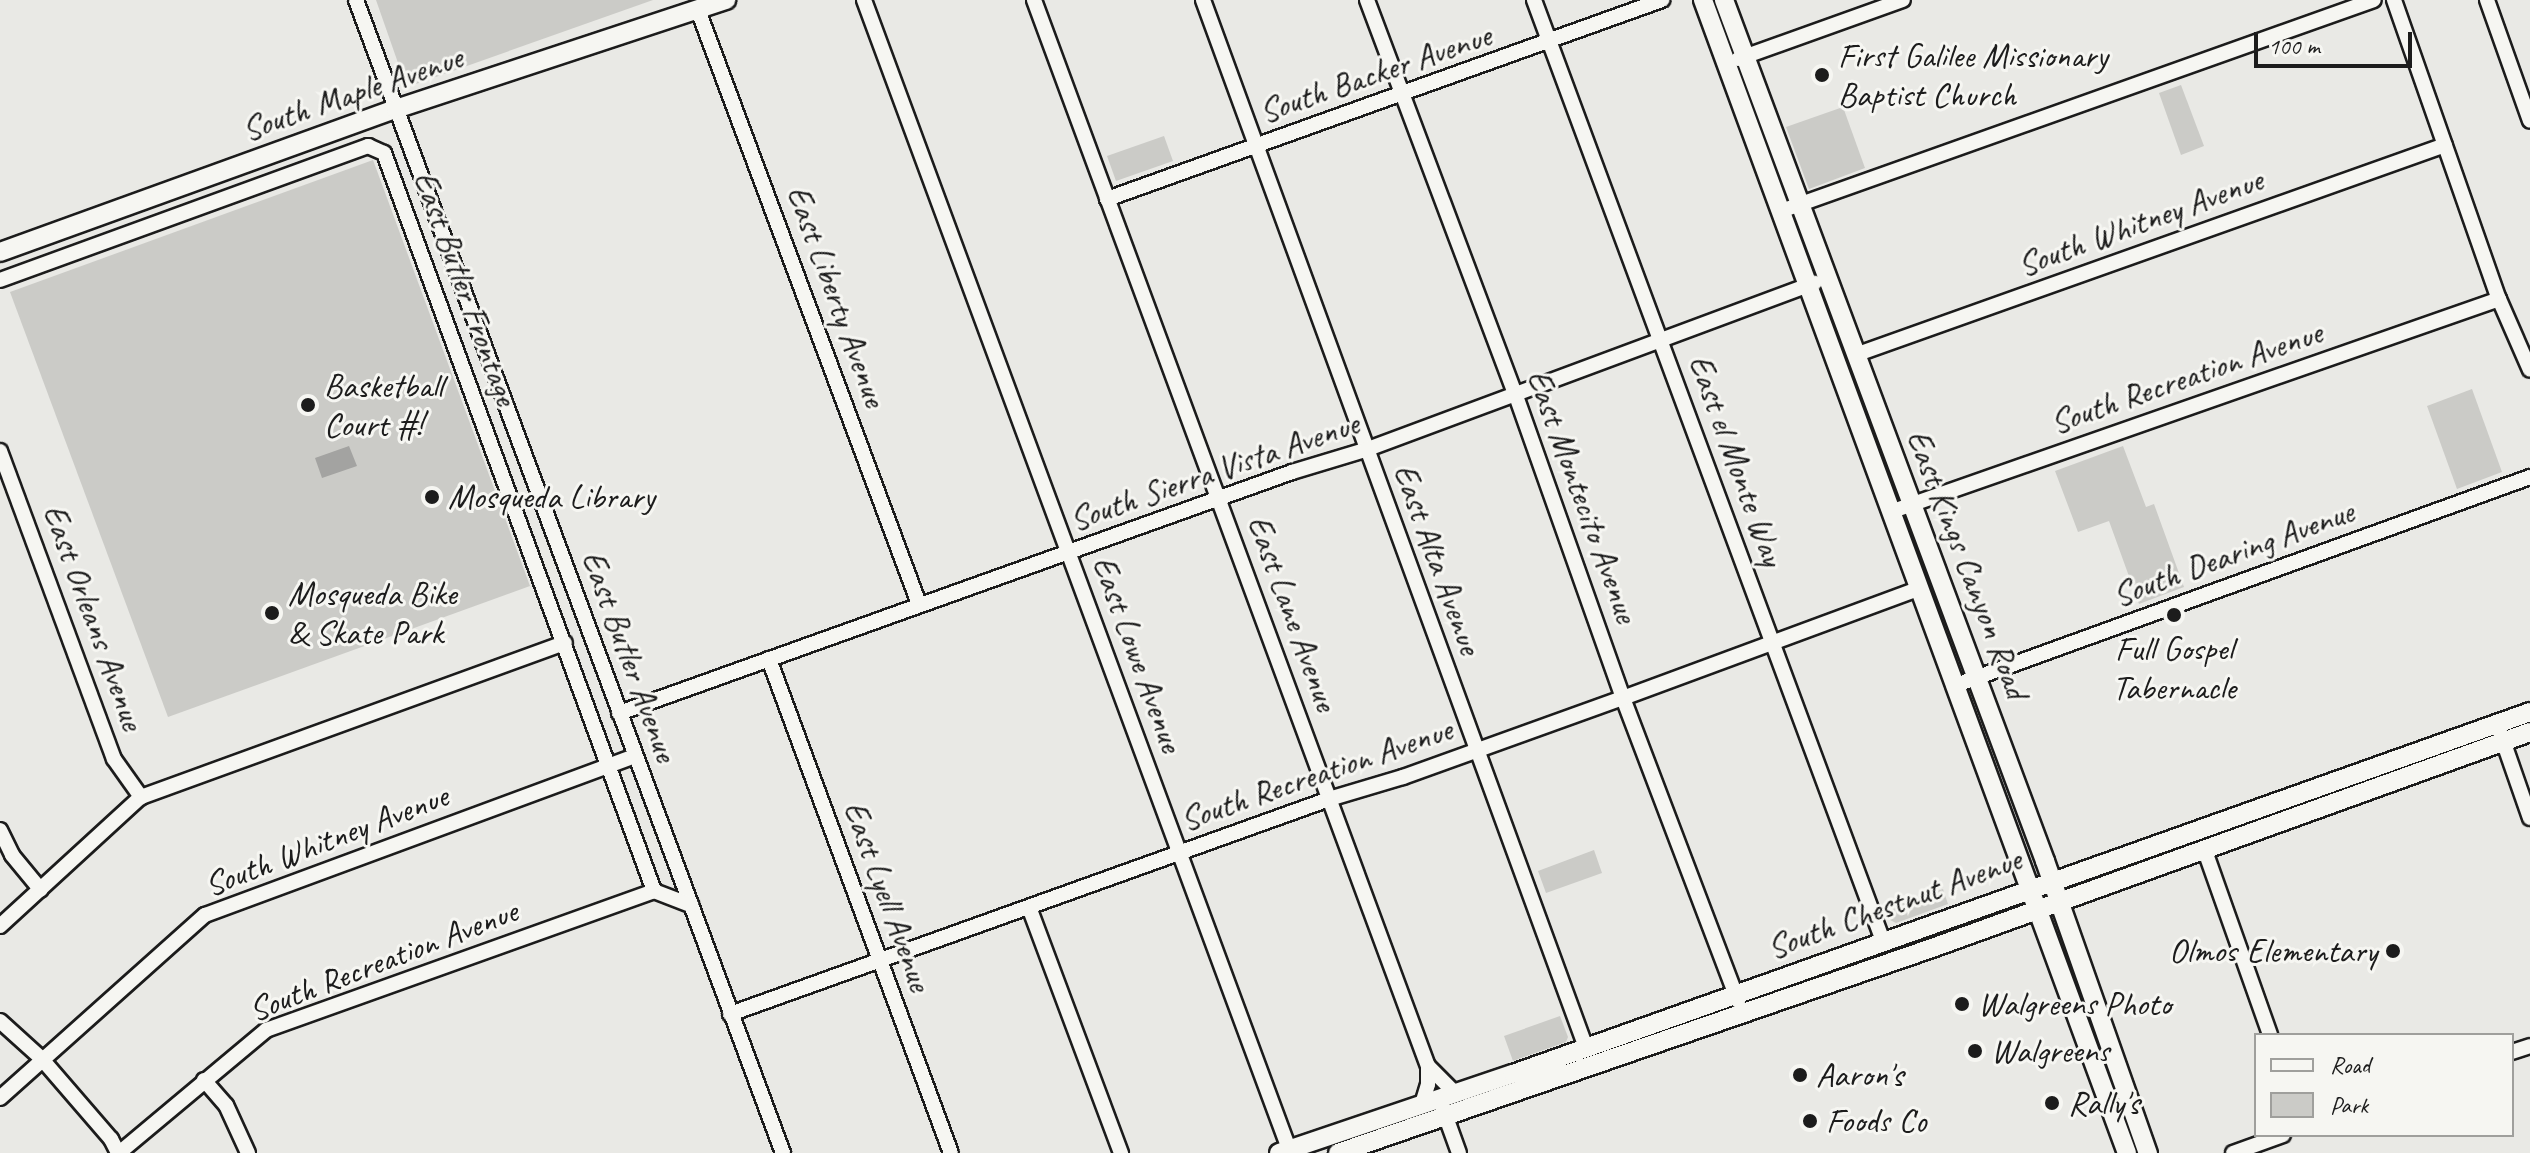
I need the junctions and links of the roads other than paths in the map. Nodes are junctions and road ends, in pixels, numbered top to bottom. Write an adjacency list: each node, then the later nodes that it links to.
1 (356, 0): 20 (street, East Butler Avenue)
2 (726, 0): 15 (main road, South Maple Avenue)
3 (864, 0): 45 (street, East Lowe Avenue)
4 (1034, 0): 24 (street, East Lane Avenue)
5 (1203, 0): 23 (street, East Alta Avenue)
6 (1367, 0): 19 (street, East Montecito Avenue)
7 (1534, 0): 16 (street, East el Monte Way)
8 (1662, 0): 16 (street, South Backer Avenue)
9 (1703, 0): 18 (main road, East Kings Canyon Road)
10 (1724, 0): 17 (main road, East Kings Canyon Road)
11 (1903, 0): 17 (street)
12 (2374, 0): 25 (street)
13 (2394, 0): 22 (street)
14 (2487, 0): 21 (street)
15 (698, 10): 20 (main road, South Maple Avenue); 47 (street, East Liberty Avenue)
16 (1550, 43): 19 (street, South Backer Avenue); 34 (street, East el Monte Way)
17 (1745, 57): 18 (street); 25 (main road, East Kings Canyon Road)
18 (1727, 63): 26 (main road, East Kings Canyon Road)
19 (1402, 95): 23 (street, South Backer Avenue); 37 (street, East Montecito Avenue)
20 (396, 109): 27 (main road, South Maple Avenue); 38 (street, East Butler Avenue)
21 (2530, 121)
22 (2445, 145): 33 (street); 35 (street, South Whitney Avenue)
23 (1257, 146): 24 (street, South Backer Avenue); 39 (street, East Alta Avenue)
24 (1107, 199): 43 (street, East Lane Avenue)
25 (1800, 204): 26 (street); 30 (main road, East Kings Canyon Road)
26 (1781, 211): 32 (main road, East Kings Canyon Road)
27 (87, 221): 28 (street); 29 (main road, South Maple Avenue)
28 (95, 246): 31 (street); 41 (street, East Butler Frontage)
29 (0, 252)
30 (1827, 279): 32 (street, South Sierra Vista Avenue); 35 (main road, East Kings Canyon Road)
31 (0, 280)
32 (1809, 285): 34 (street, South Sierra Vista Avenue); 44 (main road, East Kings Canyon Road)
33 (2499, 299): 36 (street); 44 (street, South Recreation Avenue)
34 (1661, 339): 37 (street, South Sierra Vista Avenue); 48 (street, East el Monte Way)
35 (1855, 355): 44 (main road, East Kings Canyon Road)
36 (2530, 370)
37 (1515, 393): 39 (street, South Sierra Vista Avenue); 53 (street, East Montecito Avenue)
38 (520, 445): 41 (street, East Butler Frontage); 55 (street, East Butler Avenue)
39 (1365, 450): 43 (street, South Sierra Vista Avenue); 59 (street, East Alta Avenue)
40 (0, 451): 63 (street, East Orleans Avenue)
41 (495, 454): 49 (street, East Butler Frontage)
42 (2530, 477): 51 (street, South Dearing Avenue)
43 (1219, 498): 45 (street, South Sierra Vista Avenue); 65 (street, East Lane Avenue)
44 (1902, 508): 46 (main road, East Kings Canyon Road); 51 (main road, East Kings Canyon Road)
45 (1069, 554): 47 (street, South Sierra Vista Avenue); 69 (street, East Lowe Avenue)
46 (1920, 588): 48 (street, South Recreation Avenue); 52 (main road, East Kings Canyon Road)
47 (919, 604): 50 (street, South Sierra Vista Avenue)
48 (1771, 641): 53 (street, South Recreation Avenue); 79 (street, East el Monte Way)
49 (565, 643): 61 (street, East Butler Frontage); 63 (street)
50 (769, 659): 55 (street, South Sierra Vista Avenue); 80 (street, East Lyell Avenue)
51 (1977, 677): 52 (street, South Dearing Avenue); 70 (main road, East Kings Canyon Road)
52 (1956, 685): 71 (main road, East Kings Canyon Road)
53 (1623, 698): 59 (street, South Recreation Avenue); 82 (street, East Montecito Avenue)
54 (2530, 712): 56 (main road, South Chestnut Avenue)
55 (619, 713): 60 (street, East Butler Avenue)
56 (2497, 724): 58 (street); 62 (main road, South Chestnut Avenue)
57 (2530, 732): 58 (main road, South Chestnut Avenue)
58 (2504, 742): 64 (main road, South Chestnut Avenue); 66 (street)
59 (1477, 750): 65 (street, South Recreation Avenue); 87 (street, East Alta Avenue)
60 (635, 756): 61 (street, South Whitney Avenue); 75 (street, East Butler Avenue)
61 (610, 766): 73 (street, East Butler Frontage); 88 (street, South Whitney Avenue)
62 (2346, 778): 64 (main road); 70 (main road, South Chestnut Avenue)
63 (141, 797): 72 (street)
64 (2353, 797): 68 (main road, South Chestnut Avenue)
65 (1329, 799): 69 (street, South Recreation Avenue); 89 (street, East Lane Avenue)
66 (2530, 818)
67 (0, 830): 72 (street)
68 (2205, 851): 74 (main road, South Chestnut Avenue); 86 (street)
69 (1180, 853): 76 (street, South Recreation Avenue); 94 (street, East Lowe Avenue)
70 (2052, 880): 71 (main road, South Chestnut Avenue); 74 (main road, East Kings Canyon Road)
71 (2031, 888): 77 (main road, East Kings Canyon Road); 79 (main road, South Chestnut Avenue)
72 (41, 890): 78 (street)
73 (654, 891): 75 (street); 90 (street, South Recreation Avenue)
74 (2060, 902): 77 (main road, South Chestnut Avenue); 103 (main road, East Kings Canyon Road)
75 (691, 905): 84 (street, East Butler Avenue)
76 (1029, 907): 80 (street, South Recreation Avenue); 99 (street)
77 (2039, 909): 81 (main road, South Chestnut Avenue); 102 (main road, East Kings Canyon Road)
78 (0, 926)
79 (1883, 941): 81 (main road); 82 (main road, South Chestnut Avenue)
80 (879, 961): 84 (street, South Recreation Avenue); 98 (street, East Lyell Avenue)
81 (1810, 989): 83 (main road, South Chestnut Avenue)
82 (1735, 994): 83 (street, East Montecito Avenue); 87 (main road, South Chestnut Avenue)
83 (1742, 1012): 92 (main road, South Chestnut Avenue)
84 (730, 1014): 97 (street, East Butler Avenue)
85 (0, 1021): 88 (street)
86 (2269, 1033)
87 (1586, 1048): 92 (main road, South Chestnut Avenue)
88 (41, 1058): 91 (street, South Whitney Avenue); 95 (street)
89 (1428, 1066): 92 (street, East Lane Avenue); 92 (street, East Lane Avenue)
90 (204, 1080): 95 (street, South Recreation Avenue); 96 (street)
91 (0, 1098)
92 (1440, 1103): 94 (main road, South Chestnut Avenue); 100 (main road, South Chestnut Avenue); 101 (street, East Lane Avenue)
93 (2277, 1137): 104 (street)
94 (1292, 1152)
95 (119, 1153)
96 (248, 1153)
97 (783, 1153)
98 (951, 1153)
99 (1121, 1153)
100 (1338, 1153)
101 (1459, 1153)
102 (2127, 1153)
103 (2148, 1153)
104 (2233, 1153)

